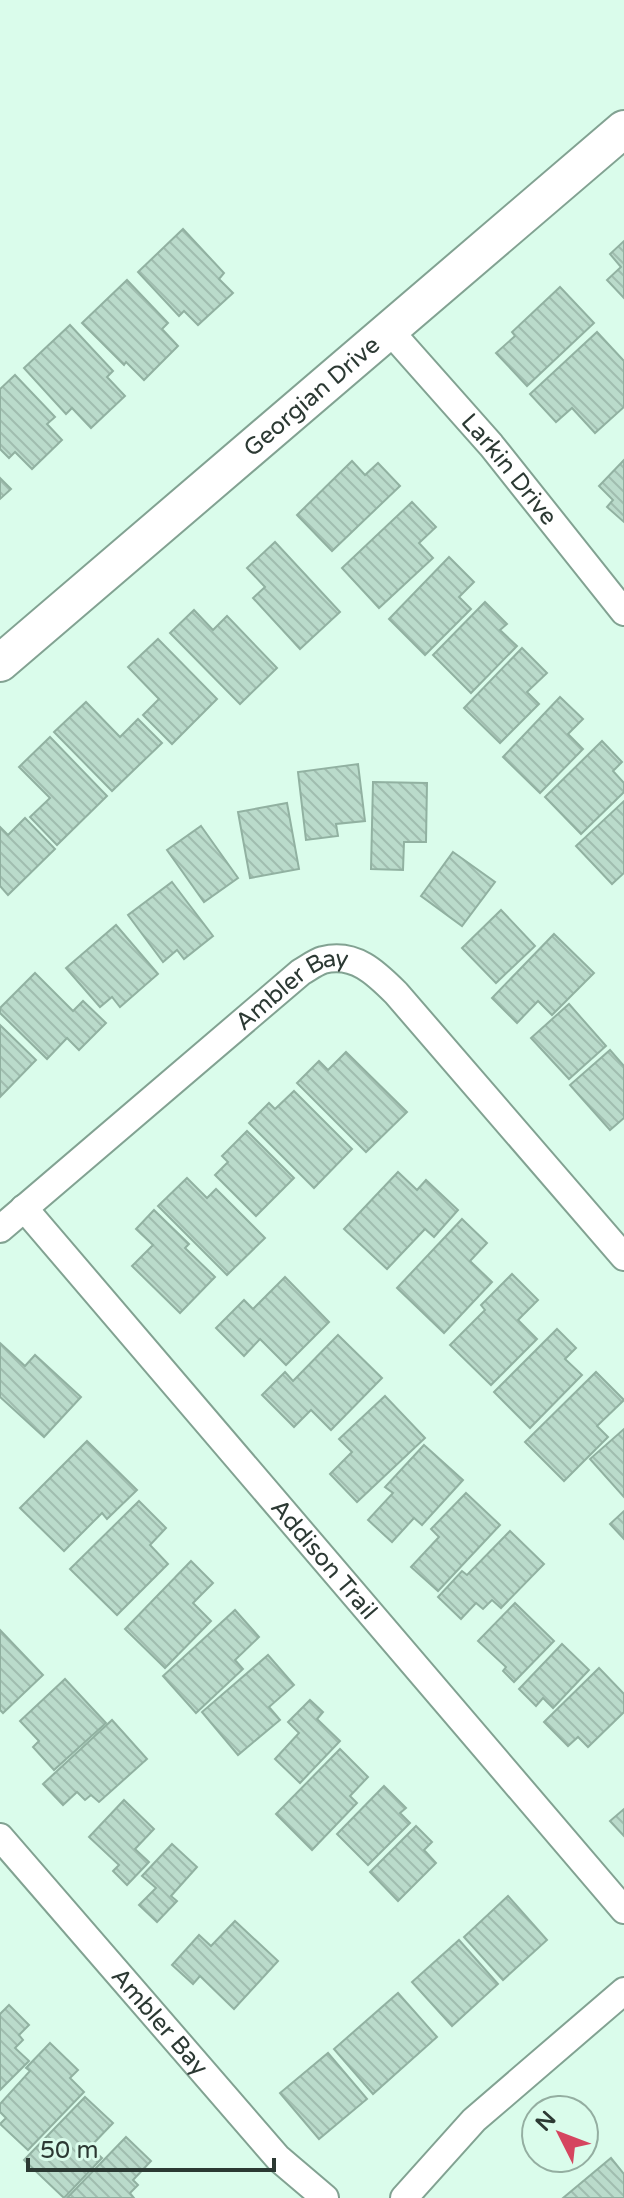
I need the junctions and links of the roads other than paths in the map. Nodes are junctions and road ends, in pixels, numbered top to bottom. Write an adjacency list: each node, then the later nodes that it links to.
1 (624, 129): 2 (main road, Georgian Drive)
2 (389, 330): 3 (street, Larkin Drive); 4 (main road, Georgian Drive)
3 (624, 612)
4 (0, 663)
5 (24, 1208): 6 (street, Ambler Bay); 7 (street, Ambler Bay); 9 (street, Addison Trail)
6 (0, 1229)
7 (624, 1257)
8 (0, 1837): 11 (street, Ambler Bay)
9 (624, 1910)
10 (624, 1991): 12 (street)
11 (325, 2198)
12 (404, 2198)

